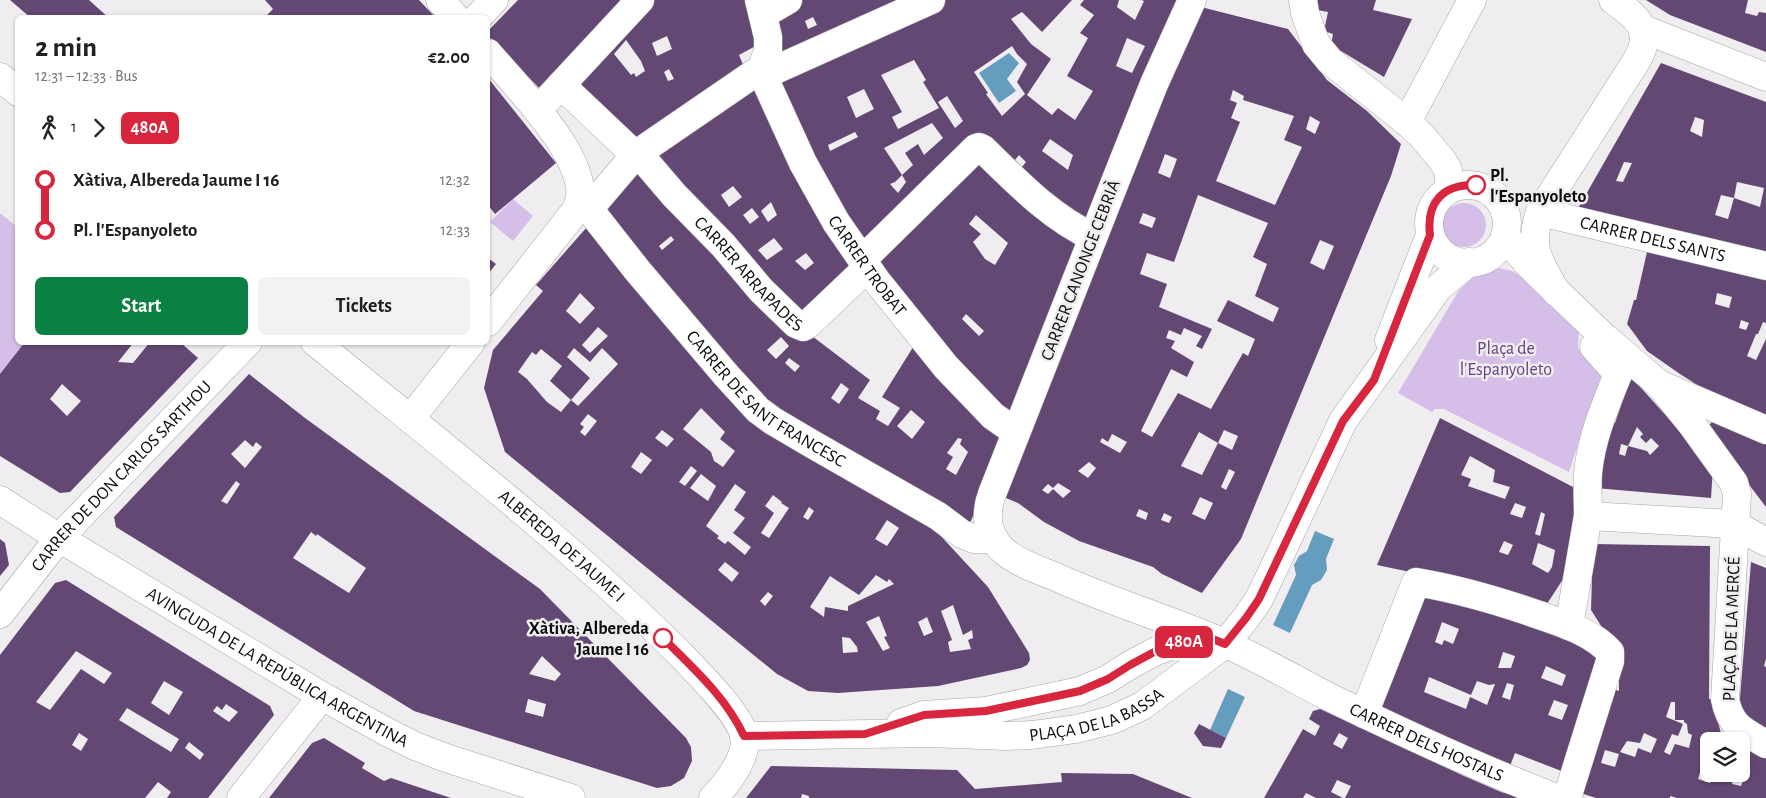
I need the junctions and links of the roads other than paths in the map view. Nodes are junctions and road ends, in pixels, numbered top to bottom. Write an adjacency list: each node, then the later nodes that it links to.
1 (440, 0): 11 (street)
2 (494, 0): 12 (street)
3 (640, 0): 18 (street)
4 (788, 0): 10 (street)
5 (931, 0): 15 (street)
6 (1472, 0): 21 (street)
7 (1613, 0): 13 (street)
8 (1191, 2): 29 (street, CARRER CANONGE CEBRIÀ)
9 (1304, 6): 21 (street)
10 (761, 7): 15 (street)
11 (453, 15)
12 (480, 15)
13 (1642, 29): 17 (street); 25 (street)
14 (490, 55): 20 (street)
15 (763, 72): 22 (street); 31 (street, CARRER TROBAT)
16 (0, 77): 19 (street)
17 (1766, 77)
18 (561, 85): 20 (street); 22 (street, CARRER ARRAPADES)
19 (15, 90)
20 (536, 110): 26 (street)
21 (1407, 122): 23 (street)
22 (635, 155): 26 (street); 31 (street, CARRER ARRAPADES)
23 (1450, 188): 24 (street); 28 (street)
24 (1489, 190): 25 (street); 27 (street)
25 (1545, 204): 27 (street); 32 (street, CARRER DELS SANTS); 33 (street)
26 (584, 206): 34 (street); 48 (street, CARRER DE SANT FRANCESC)
27 (1506, 233): 30 (street); 33 (street)
28 (1430, 235): 30 (street); 39 (street)
29 (1094, 237): 31 (street, CARRER ARRAPADES); 43 (street, CARRER CANONGE CEBRIÀ)
30 (1469, 262): 39 (street)
31 (864, 264): 43 (street, CARRER TROBAT)
32 (1766, 266)
33 (1556, 292): 40 (street)
34 (490, 320)
35 (245, 345): 47 (street, CARRER DE DON CARLOS SARTHOU)
36 (319, 345): 41 (street, ALBEREDA DE JAUME I)
37 (469, 345): 41 (street)
38 (1592, 346): 45 (street)
39 (1374, 380): 52 (street, PLAÇA DE LA BASSA)
40 (1658, 384): 42 (street); 46 (street, PLAÇA DE LA MERCÉ)
41 (410, 419): 56 (street, ALBEREDA DE JAUME I)
42 (1766, 430)
43 (1016, 432): 48 (street, CARRER CANONGE CEBRIÀ)
44 (0, 500): 47 (street, AVINGUDA DE LA REPÚBLICA ARGENTINA)
45 (1588, 516): 46 (street); 51 (street)
46 (1734, 524): 49 (street); 57 (street, PLAÇA DE LA MERCÉ)
47 (59, 538): 50 (street, CARRER DE DON CARLOS SARTHOU); 53 (street, AVINGUDA DE LA REPÚBLICA ARGENTINA)
48 (994, 539): 52 (street)
49 (1766, 542)
50 (0, 614)
51 (1568, 626): 54 (street); 62 (street)
52 (1214, 639): 54 (street, CARRER DELS HOSTALS); 55 (street); 55 (street, PLAÇA DE LA BASSA)
53 (322, 696): 58 (street); 59 (street, AVINGUDA DE LA REPÚBLICA ARGENTINA)
54 (1364, 714): 61 (street, CARRER DELS HOSTALS)
55 (865, 734): 56 (street)
56 (744, 736): 60 (street)
57 (1766, 744)
58 (241, 798)
59 (571, 798)
60 (713, 798)
61 (1556, 798)
62 (1567, 798)

